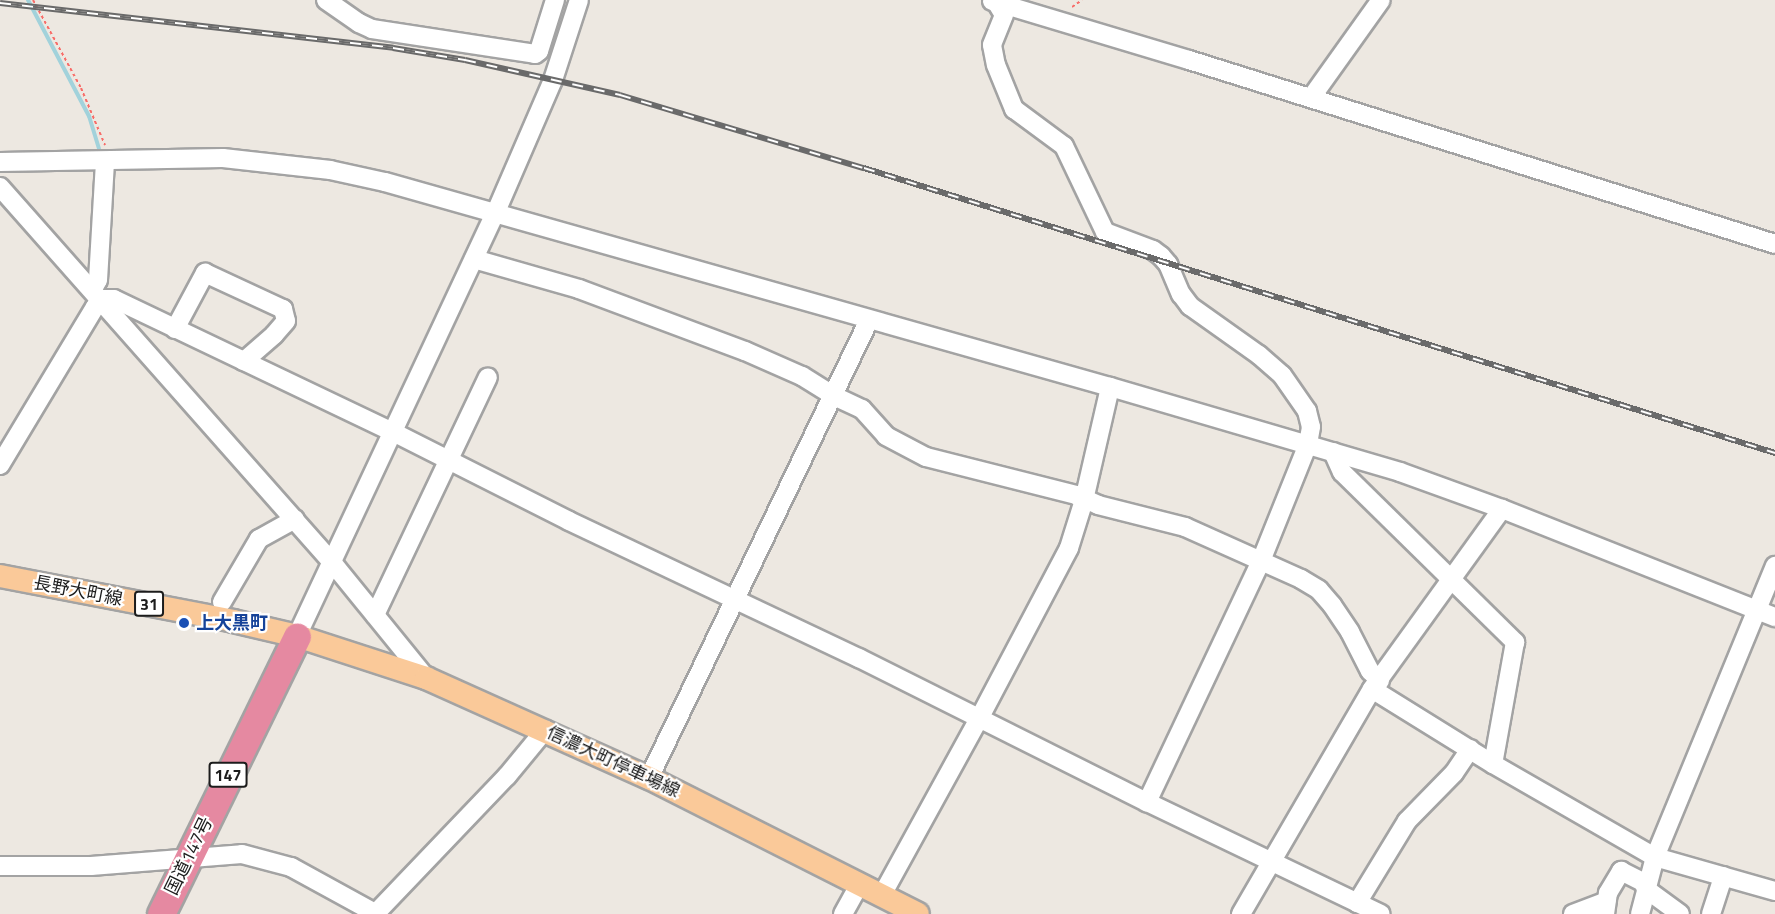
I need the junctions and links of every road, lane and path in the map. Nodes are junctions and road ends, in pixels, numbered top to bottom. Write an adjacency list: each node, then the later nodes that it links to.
1 (33, 0): 8 (path)
2 (326, 0): 3 (street)
3 (555, 0)
4 (579, 0): 11 (street)
5 (993, 0): 7 (street); 22 (street)
6 (1381, 0): 7 (street)
7 (1311, 98): 12 (street)
8 (105, 161): 9 (street); 11 (street); 14 (street)
9 (0, 162)
10 (0, 188): 14 (street)
11 (495, 214): 13 (street); 15 (street)
12 (1775, 244)
13 (474, 259): 20 (street); 21 (street)
14 (97, 294): 16 (street); 25 (street); 28 (street)
15 (869, 320): 19 (street); 20 (street)
16 (175, 329): 17 (street); 17 (street)
17 (244, 361): 21 (street)
18 (488, 377): 24 (street)
19 (1110, 387): 22 (street); 26 (street)
20 (834, 396): 26 (street); 34 (street)
21 (393, 432): 24 (street); 29 (street)
22 (1308, 444): 23 (street); 30 (street)
23 (1333, 452): 27 (street); 33 (street)
24 (449, 461): 34 (street); 37 (street)
25 (0, 465)
26 (1084, 500): 30 (street); 42 (street)
27 (1502, 508): 33 (street); 36 (street)
28 (295, 519): 29 (street); 35 (street)
29 (331, 561): 37 (street); 39 (street)
30 (1261, 561): 41 (street); 47 (street)
31 (1775, 566): 36 (street)
32 (0, 576): 39 (main road, 長野大町線 / 31)
33 (1452, 580): 41 (street); 45 (street)
34 (735, 598): 42 (street); 46 (street)
35 (222, 602)
36 (1756, 611): 38 (street); 48 (street)
37 (375, 615): 40 (street)
38 (1775, 617)
39 (297, 636): 40 (main road, 信濃大町停車場線); 49 (highway, 国道147号 / 147)
40 (426, 678): 43 (main road, 信濃大町停車場線)
41 (1376, 685): 44 (street); 50 (street)
42 (980, 717): 47 (street); 56 (street)
43 (544, 730): 46 (main road, 信濃大町停車場線); 60 (street)
44 (1470, 749): 45 (street); 57 (street)
45 (1493, 764): 48 (street)
46 (649, 778): 53 (main road, 信濃大町停車場線)
47 (1147, 802): 50 (street)
48 (1655, 857): 52 (street); 54 (street)
49 (187, 859): 51 (street); 59 (highway, 国道147号 / 147); 60 (street)
50 (1272, 862): 57 (street); 63 (street)
51 (0, 866)
52 (1723, 876): 55 (street); 68 (street)
53 (860, 883): 56 (main road, 信濃大町停車場線); 61 (street)
54 (1646, 889): 58 (street); 66 (street); 67 (street)
55 (1775, 891)
56 (882, 895): 62 (main road, 信濃大町停車場線)
57 (1357, 903): 64 (street)
58 (1606, 907): 65 (street)
59 (161, 914)
60 (376, 914)
61 (843, 914)
62 (918, 914)
63 (1241, 914)
64 (1381, 914)
65 (1573, 914)
66 (1640, 914)
67 (1680, 914)
68 (1711, 914)

